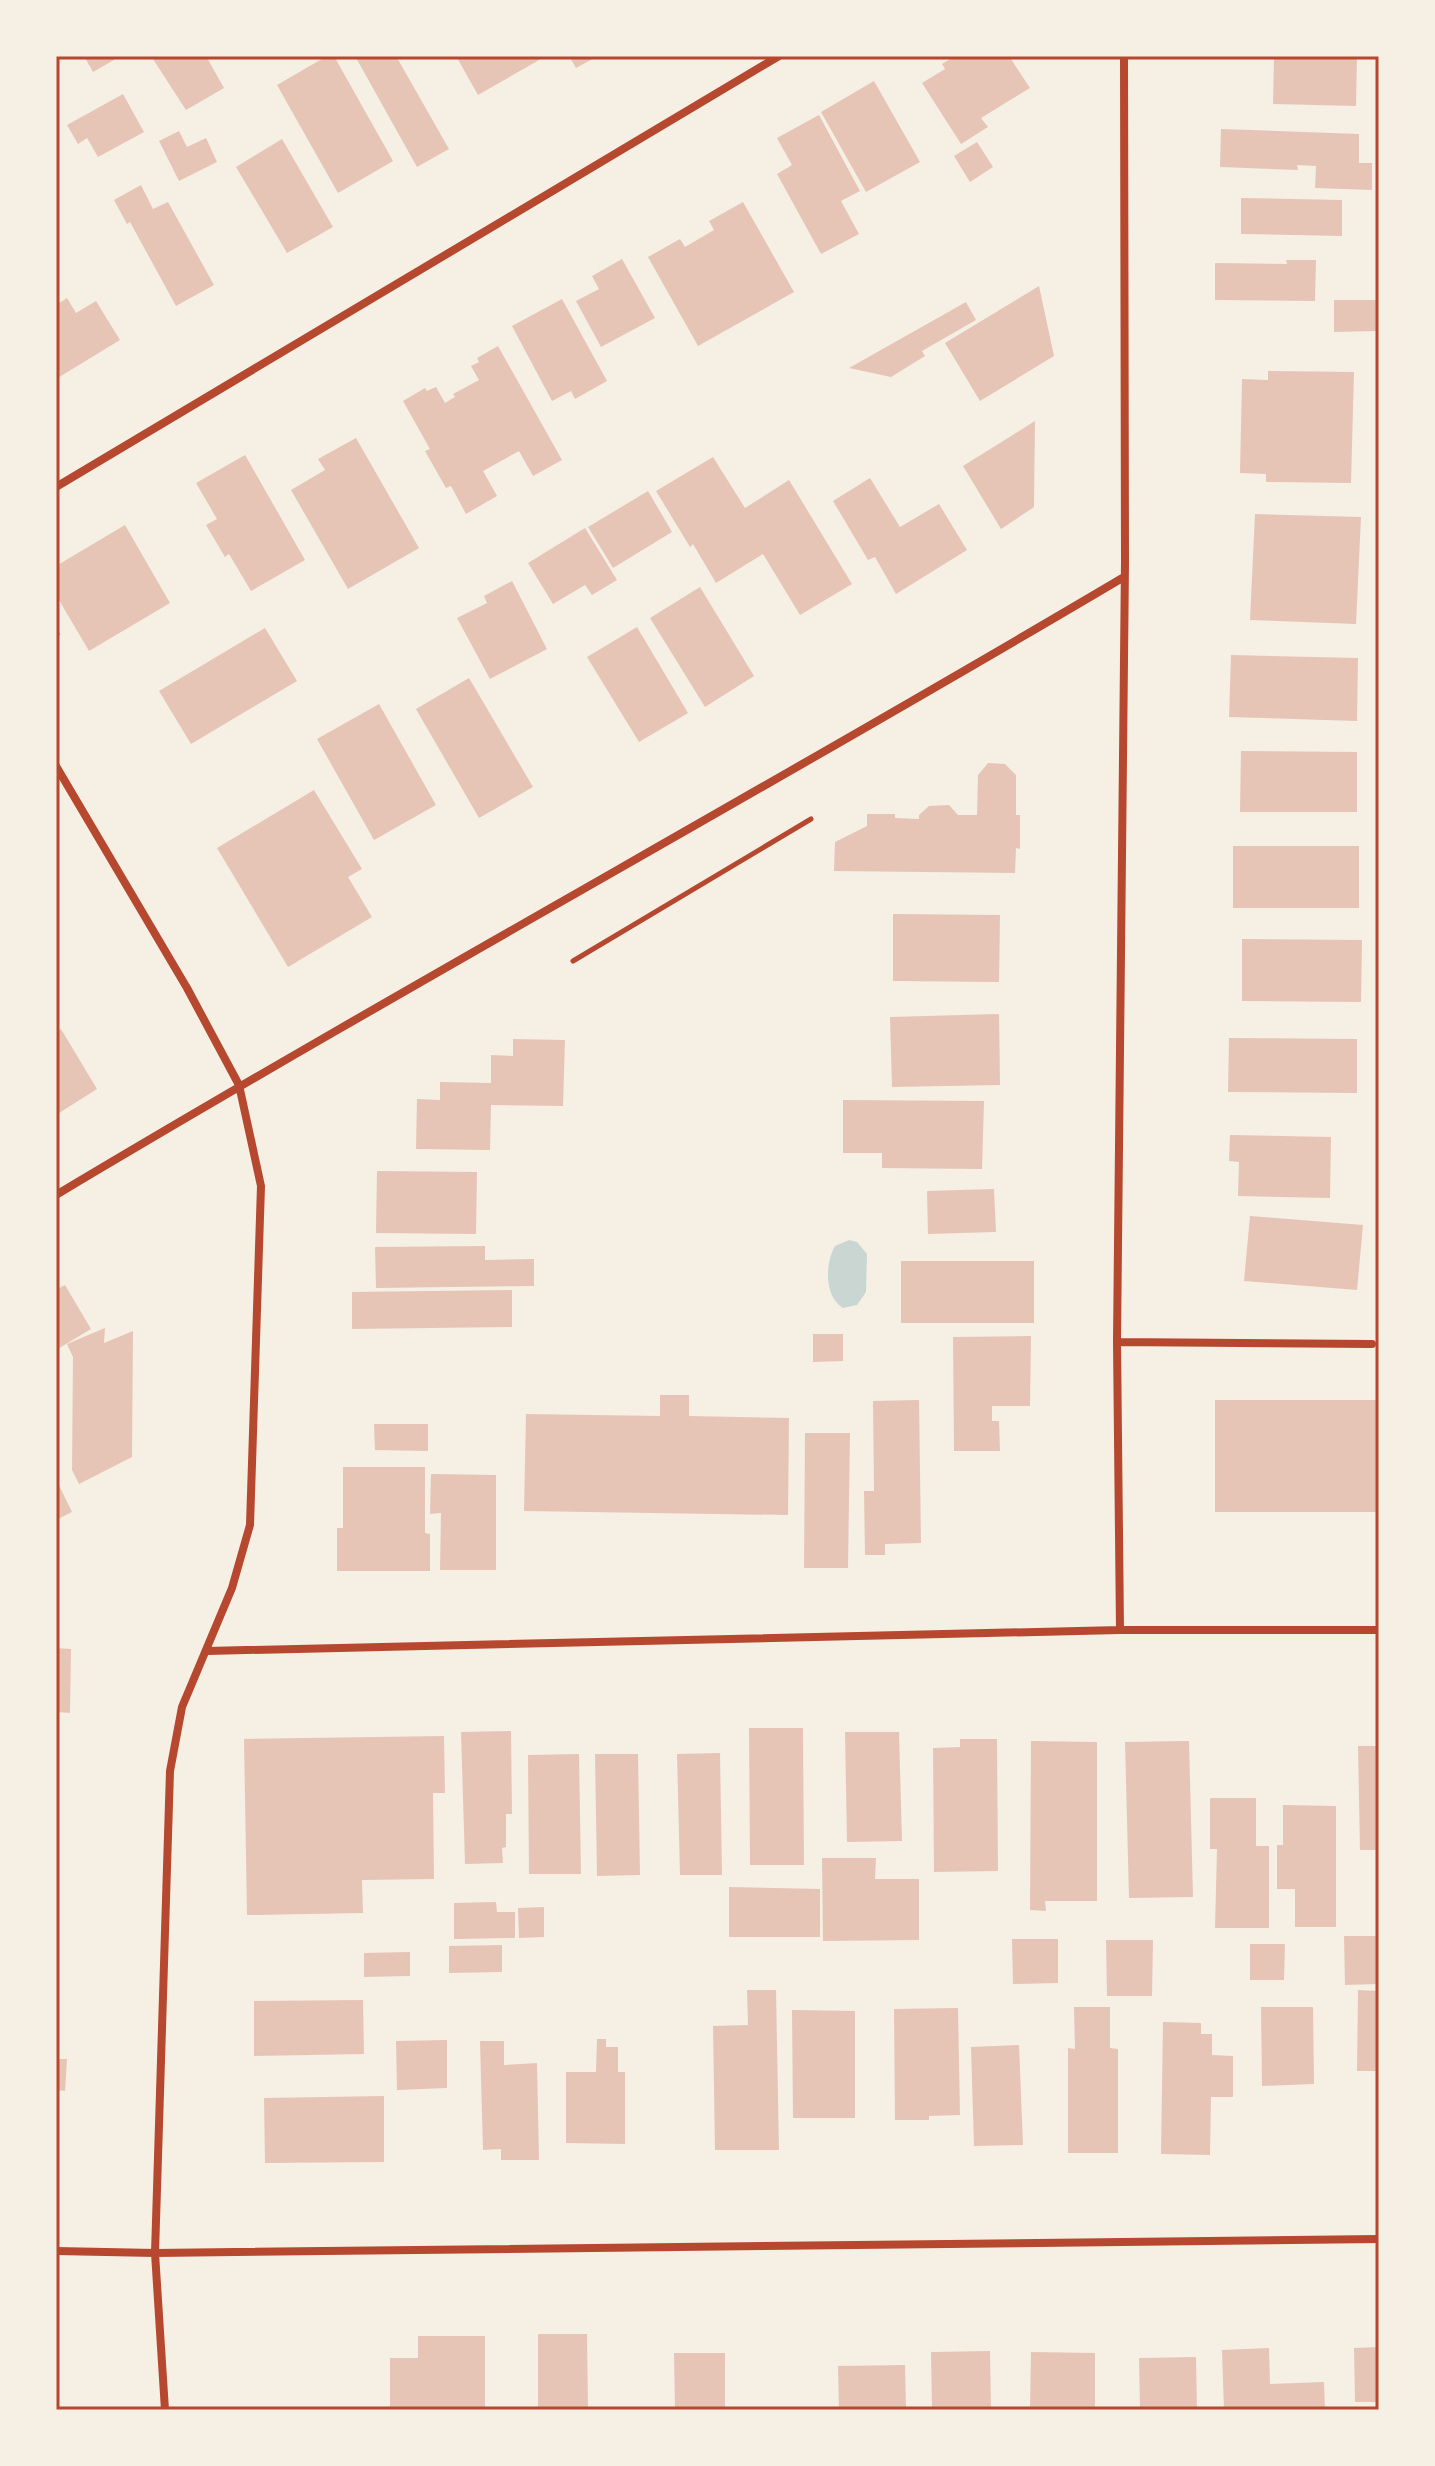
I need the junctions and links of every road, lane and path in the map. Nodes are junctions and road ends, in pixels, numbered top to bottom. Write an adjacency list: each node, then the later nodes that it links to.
1 (779, 56): 3 (street)
2 (1124, 56): 4 (street)
3 (56, 487)
4 (1124, 577): 8 (street); 10 (street)
5 (56, 766): 8 (street)
6 (811, 819): 7 (path)
7 (573, 961)
8 (239, 1085): 9 (street); 14 (street)
9 (56, 1195)
10 (1117, 1342): 11 (street); 12 (street)
11 (1372, 1344)
12 (1120, 1630): 13 (street); 14 (street)
13 (1379, 1630)
14 (207, 1651): 17 (street)
15 (1379, 2239): 17 (street)
16 (56, 2251): 17 (street)
17 (155, 2253): 18 (street)
18 (165, 2410)

